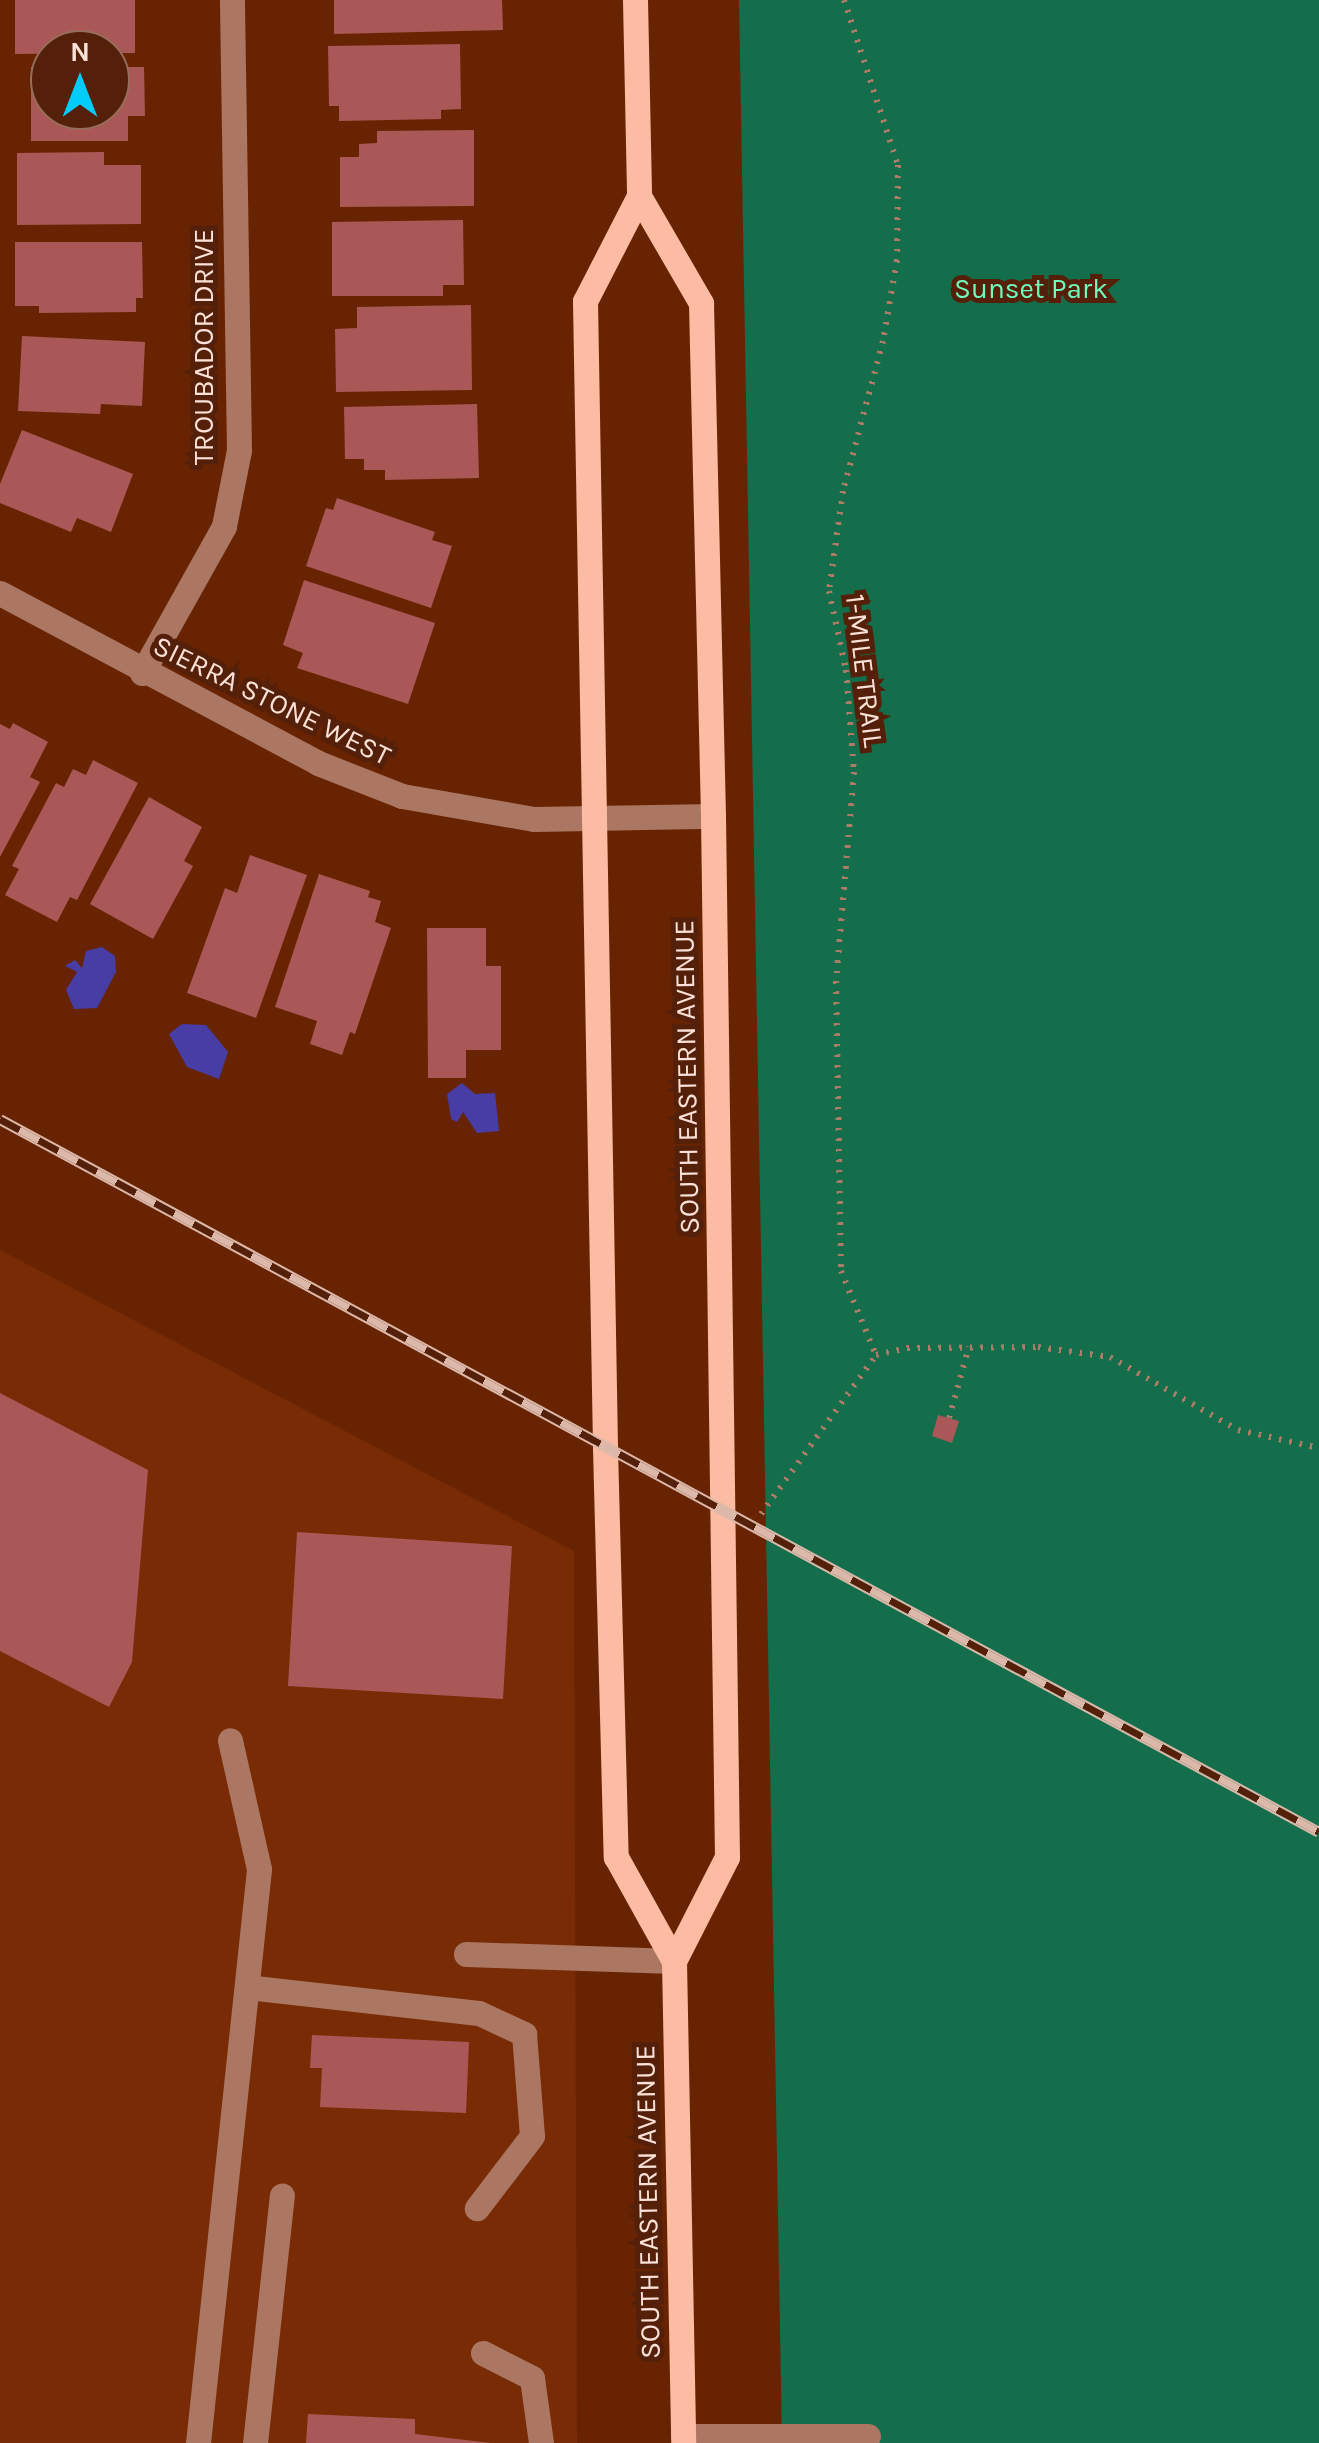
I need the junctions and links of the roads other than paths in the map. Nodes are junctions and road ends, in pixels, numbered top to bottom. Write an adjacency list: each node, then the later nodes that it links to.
1 (232, 0): 5 (street, TROUBADOR DRIVE)
2 (635, 0): 3 (main road, SOUTH EASTERN AVENUE)
3 (640, 196): 6 (main road, SOUTH EASTERN AVENUE); 7 (main road, SOUTH EASTERN AVENUE)
4 (0, 593): 5 (street, SIERRA STONE WEST)
5 (142, 673): 7 (street, SIERRA STONE WEST)
6 (713, 816): 7 (street, SIERRA STONE WEST); 10 (main road, SOUTH EASTERN AVENUE)
7 (594, 818): 10 (main road, SOUTH EASTERN AVENUE)
8 (230, 1740): 11 (street)
9 (466, 1954): 10 (street)
10 (674, 1961): 16 (main road, SOUTH EASTERN AVENUE)
11 (247, 1987): 13 (street); 17 (street)
12 (282, 2195): 18 (street)
13 (477, 2208)
14 (483, 2352): 19 (street)
15 (868, 2436): 16 (street)
16 (683, 2440)
17 (198, 2443)
18 (255, 2443)
19 (542, 2443)

